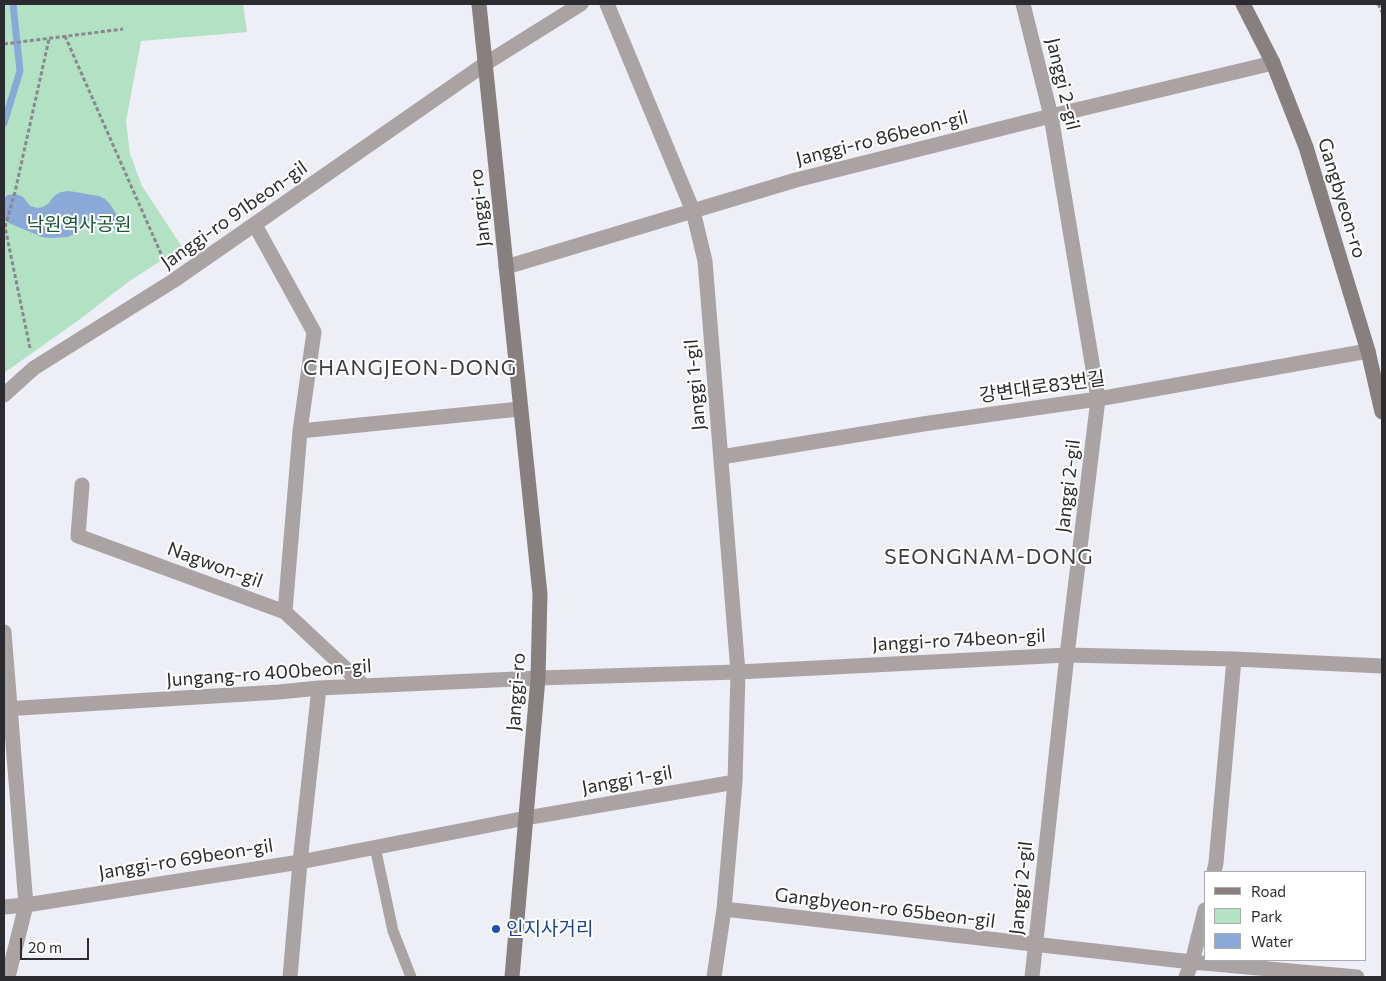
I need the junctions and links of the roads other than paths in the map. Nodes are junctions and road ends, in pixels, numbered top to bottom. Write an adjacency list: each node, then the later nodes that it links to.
1 (479, 4): 7 (main road, Janggi-ro)
2 (581, 4): 7 (street, Janggi-ro 91beon-gil)
3 (607, 4): 9 (street, Janggi 1-gil)
4 (1023, 4): 8 (street, Janggi 2-gil)
5 (1244, 4): 6 (main road, Gangbyeon-ro)
6 (1273, 63): 8 (street, Janggi-ro 86beon-gil); 12 (main road, Gangbyeon-ro)
7 (485, 64): 10 (street, Janggi-ro 91beon-gil); 11 (main road, Janggi-ro)
8 (1051, 116): 9 (street, Janggi-ro 86beon-gil); 14 (street, Janggi 2-gil)
9 (693, 211): 11 (street, Janggi-ro 86beon-gil); 18 (street, Janggi 1-gil)
10 (254, 225): 13 (street, Janggi-ro 91beon-gil); 17 (street)
11 (506, 268): 15 (main road, Janggi-ro)
12 (1368, 351): 14 (street, 강변대로83번길); 16 (main road, Gangbyeon-ro)
13 (4, 395)
14 (1098, 399): 18 (street, 강변대로83번길); 22 (street, Janggi 2-gil)
15 (520, 409): 17 (street); 26 (main road, Janggi-ro)
16 (1382, 412)
17 (300, 431): 20 (street)
18 (721, 457): 25 (street, Janggi 1-gil)
19 (82, 485): 20 (street, Nagwon-gil)
20 (285, 612): 27 (street, Nagwon-gil)
21 (4, 632): 29 (street)
22 (1067, 655): 23 (street, Janggi-ro 74beon-gil); 25 (street, Janggi-ro 74beon-gil); 39 (street, Janggi 2-gil)
23 (1234, 659): 24 (street, Janggi-ro 74beon-gil); 34 (street)
24 (1382, 666)
25 (738, 672): 26 (street, Janggi-ro 74beon-gil); 30 (street, Janggi 1-gil)
26 (538, 678): 27 (street, Jungang-ro 400beon-gil); 31 (main road, Janggi-ro)
27 (364, 686): 28 (street, Jungang-ro 400beon-gil)
28 (319, 688): 29 (street, Jungang-ro 400beon-gil); 33 (street)
29 (7, 709): 35 (street)
30 (735, 782): 31 (street, Janggi 1-gil); 37 (street, Janggi 1-gil)
31 (526, 818): 32 (street, Janggi-ro 69beon-gil); 44 (main road, Janggi-ro)
32 (375, 848): 33 (street, Janggi-ro 69beon-gil); 43 (lane)
33 (300, 862): 35 (street, Janggi-ro 69beon-gil); 42 (street)
34 (1214, 871)
35 (26, 905): 36 (street, Janggi-ro 69beon-gil); 41 (street)
36 (4, 907)
37 (724, 909): 39 (street, Gangbyeon-ro 65beon-gil); 45 (street, Janggi 1-gil)
38 (1204, 914): 40 (street)
39 (1035, 945): 40 (street, Gangbyeon-ro 65beon-gil); 46 (street, Janggi 2-gil)
40 (1192, 962): 47 (street); 48 (street, Gangbyeon-ro 65beon-gil)
41 (8, 977)
42 (290, 977)
43 (411, 977)
44 (512, 977)
45 (714, 977)
46 (1032, 977)
47 (1186, 977)
48 (1357, 977)

